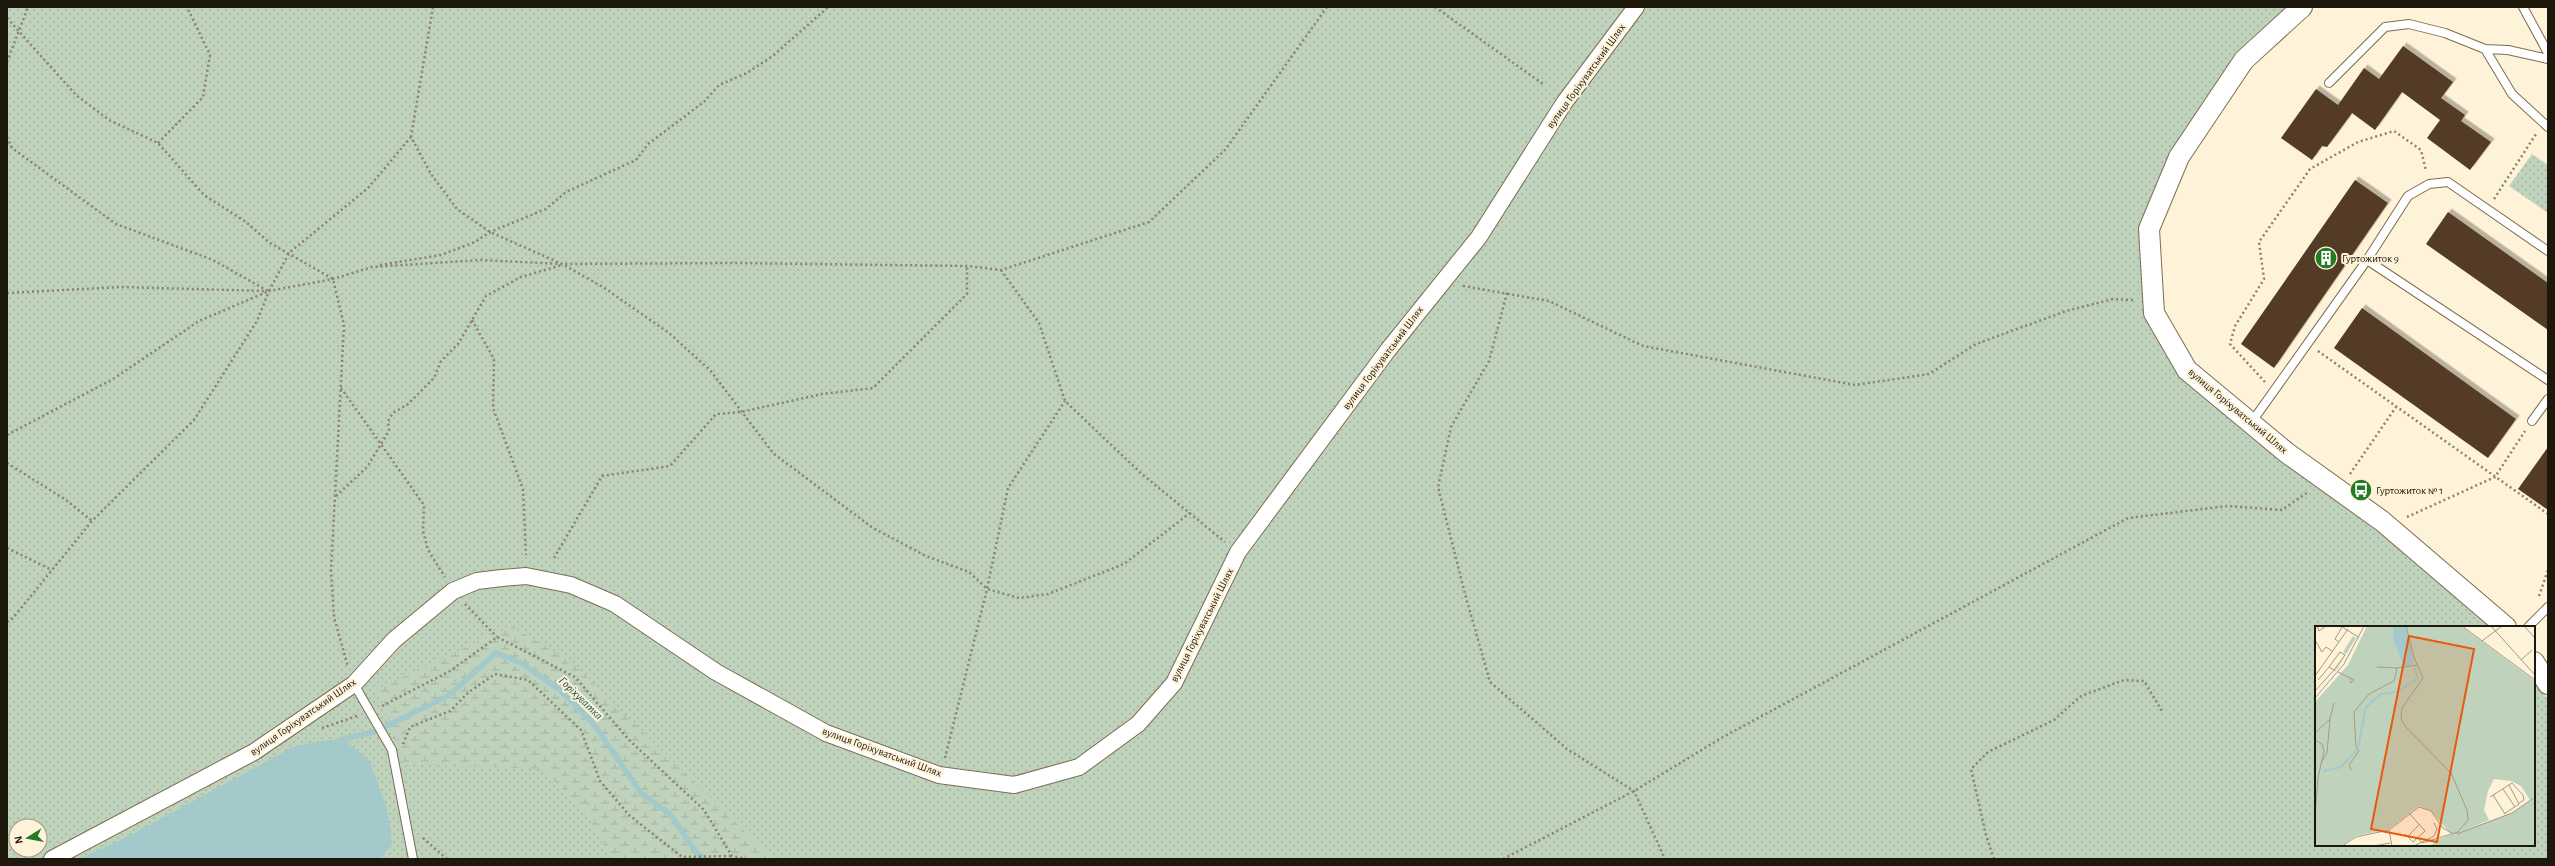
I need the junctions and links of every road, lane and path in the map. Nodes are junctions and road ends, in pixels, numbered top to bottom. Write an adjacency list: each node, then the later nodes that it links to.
1 (28, 7): 11 (path)
2 (187, 7): 21 (path)
3 (433, 7): 20 (path)
4 (828, 7): 24 (path)
5 (1327, 7): 31 (path)
6 (1435, 7): 17 (path)
7 (1636, 7): 33 (street, вулиця Горіхуватський Шлях)
8 (2302, 7): 37 (street, вулиця Горіхуватський Шлях)
9 (2523, 7): 13 (lane)
10 (7, 18): 11 (path)
11 (19, 30): 15 (path); 21 (path)
12 (2485, 49): 14 (lane); 16 (lane); 18 (lane)
13 (2548, 53)
14 (2548, 58)
15 (7, 62)
16 (2329, 83)
17 (1543, 84)
18 (2546, 125): 23 (path)
19 (7, 137): 34 (path)
20 (411, 137): 24 (path); 26 (path)
21 (158, 143): 26 (path)
22 (2429, 184): 23 (lane); 27 (lane); 42 (path)
23 (2487, 209): 25 (lane)
24 (490, 232): 28 (path); 30 (path)
25 (2548, 250)
26 (289, 253): 32 (path); 34 (path)
27 (2367, 260): 39 (lane); 40 (lane)
28 (563, 264): 29 (path); 30 (path); 38 (path); 46 (path)
29 (967, 266): 31 (path); 46 (path)
30 (372, 267): 32 (path)
31 (1001, 270): 44 (path)
32 (333, 279): 34 (path); 41 (path)
33 (1442, 282): 35 (path); 67 (street, вулиця Горіхуватський Шлях)
34 (269, 291): 36 (path); 49 (path); 59 (path)
35 (1507, 293): 37 (path); 80 (path)
36 (7, 294)
37 (2153, 302): 48 (street, вулиця Горіхуватський Шлях)
38 (472, 320): 50 (path); 62 (path)
39 (2308, 344): 42 (lane); 45 (path)
40 (2548, 380)
41 (341, 387): 50 (path); 55 (path)
42 (2274, 391): 48 (lane)
43 (2548, 399): 47 (lane)
44 (1065, 401): 56 (path); 66 (path)
45 (2396, 407): 53 (path); 54 (path)
46 (741, 412): 63 (path); 66 (path)
47 (2532, 421): 53 (path)
48 (2251, 423): 52 (street, вулиця Горіхуватський Шлях)
49 (7, 435)
50 (381, 446): 55 (path); 65 (path)
51 (7, 463): 59 (path)
52 (2320, 476): 70 (street, вулиця Горіхуватський Шлях); 80 (path)
53 (2495, 477): 57 (path); 58 (path)
54 (2347, 480)
55 (336, 496): 74 (path)
56 (1190, 513): 60 (path); 66 (path)
57 (2548, 514)
58 (2403, 519)
59 (92, 521): 64 (path)
60 (1226, 543)
61 (7, 548): 64 (path)
62 (526, 555)
63 (554, 558)
64 (52, 570): 69 (path)
65 (445, 577)
66 (987, 589): 78 (path)
67 (453, 591): 72 (path); 74 (street, вулиця Горіхуватський Шлях)
68 (2548, 606): 71 (lane)
69 (7, 622)
70 (2505, 626)
71 (2529, 626)
72 (497, 636): 76 (path); 82 (path)
73 (2535, 664): 75 (street)
74 (354, 684): 76 (lane); 83 (street, вулиця Горіхуватський Шлях)
75 (2548, 684)
76 (370, 711): 79 (lane)
77 (2162, 711): 89 (path)
78 (945, 759)
79 (394, 762): 81 (lane); 82 (path)
80 (1634, 791): 87 (path); 88 (path)
81 (406, 823): 84 (lane); 85 (path)
82 (732, 856): 86 (path)
83 (52, 859)
84 (413, 859)
85 (447, 859)
86 (747, 859)
87 (1503, 859)
88 (1664, 859)
89 (1994, 859)

